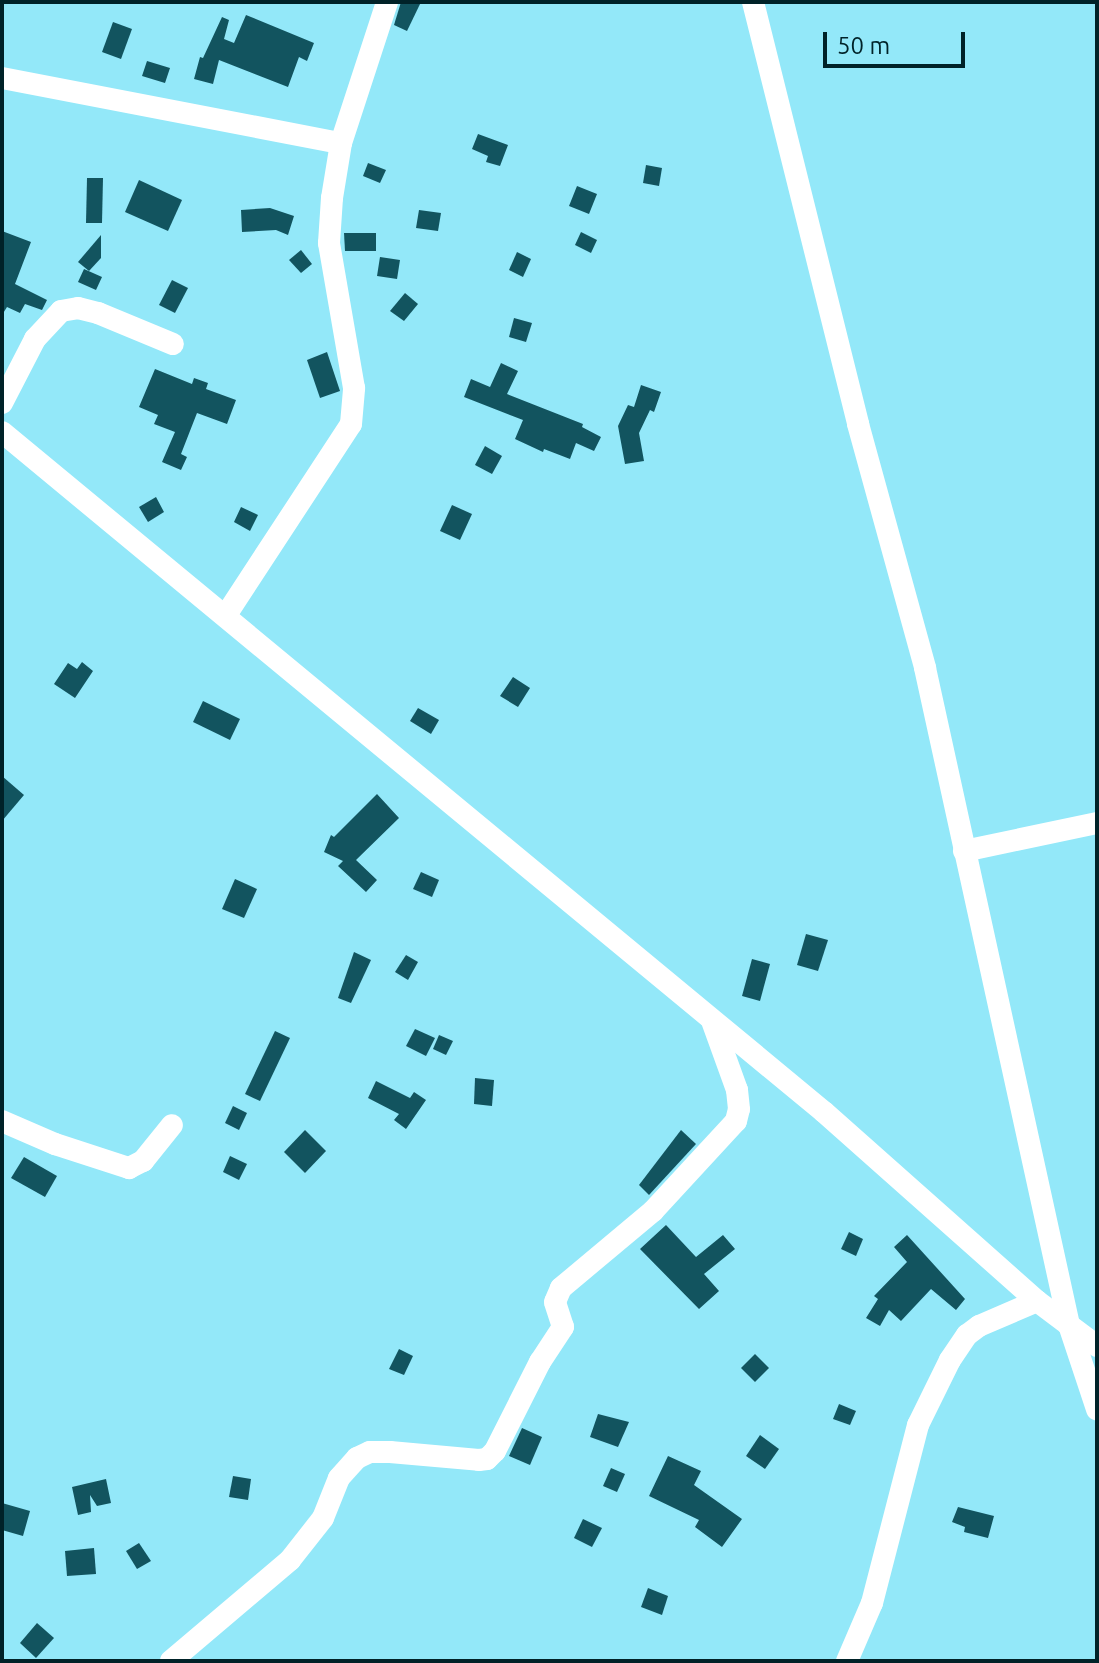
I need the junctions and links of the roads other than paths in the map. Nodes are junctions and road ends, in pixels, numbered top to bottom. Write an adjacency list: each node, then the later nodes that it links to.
1 (387, 2): 4 (street)
2 (753, 2): 10 (street)
3 (2, 78): 4 (street)
4 (341, 143): 8 (street)
5 (173, 344): 6 (street)
6 (2, 403)
7 (2, 432): 8 (street)
8 (226, 615): 11 (street)
9 (1097, 823): 10 (street)
10 (964, 851): 15 (street)
11 (711, 1020): 14 (street); 18 (street)
12 (2, 1121): 13 (street)
13 (172, 1125)
14 (1037, 1301): 15 (street); 19 (street)
15 (1069, 1325): 16 (street); 17 (street)
16 (1097, 1346)
17 (1097, 1409)
18 (171, 1661)
19 (847, 1661)

